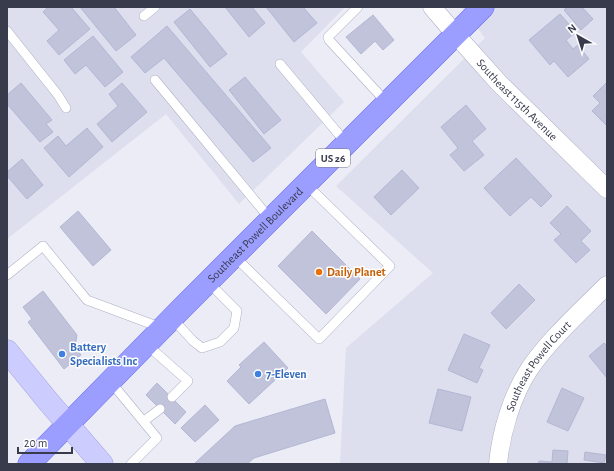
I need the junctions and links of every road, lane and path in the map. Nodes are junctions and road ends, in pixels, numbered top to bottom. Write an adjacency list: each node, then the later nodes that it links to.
1 (155, 7): 5 (lane)
2 (358, 7): 10 (lane)
3 (432, 7): 7 (street, Southeast 115th Avenue)
4 (483, 7): 7 (main road, Southeast Powell Boulevard / US 26)
5 (144, 16)
6 (7, 31): 11 (lane)
7 (456, 35): 10 (main road, Southeast Powell Boulevard / US 26); 14 (street, Southeast 115th Avenue)
8 (280, 64): 12 (lane)
9 (155, 80): 15 (lane)
10 (388, 104): 12 (main road, Southeast Powell Boulevard / US 26)
11 (66, 108)
12 (347, 144): 13 (main road, Southeast Powell Boulevard / US 26)
13 (307, 184): 15 (main road, Southeast Powell Boulevard / US 26); 16 (lane)
14 (607, 189)
15 (271, 220): 16 (main road, Southeast Powell Boulevard / US 26)
16 (234, 256): 18 (main road, Southeast Powell Boulevard / US 26)
17 (7, 275): 20 (lane)
18 (208, 282): 20 (main road, Southeast Powell Boulevard / US 26); 20 (lane)
19 (607, 285): 31 (street, Southeast Powell Court)
20 (168, 323): 21 (main road, Southeast Powell Boulevard / US 26)
21 (146, 344): 23 (main road, Southeast Powell Boulevard / US 26); 24 (lane)
22 (7, 351): 27 (main road)
23 (110, 381): 26 (lane); 27 (main road, Southeast Powell Boulevard / US 26)
24 (172, 397)
25 (160, 409): 26 (lane)
26 (144, 421): 30 (lane)
27 (68, 425): 28 (main road, Southeast Powell Boulevard / US 26); 29 (main road)
28 (28, 464)
29 (102, 464)
30 (130, 464)
31 (498, 464)

